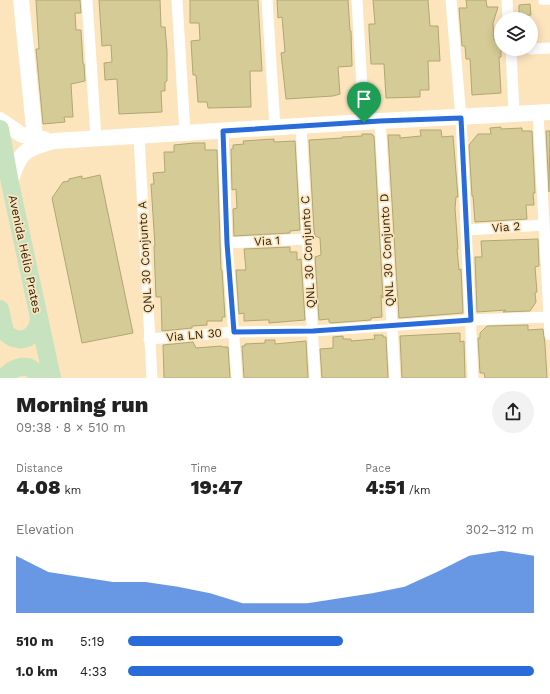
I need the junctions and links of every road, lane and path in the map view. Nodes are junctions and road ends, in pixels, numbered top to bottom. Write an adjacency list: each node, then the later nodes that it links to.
1 (21, 0): 25 (street)
2 (87, 0): 26 (street)
3 (177, 0): 23 (street)
4 (266, 0): 20 (street)
5 (357, 0): 18 (street, QNL 30 Conjunto D)
6 (451, 0): 16 (street)
7 (507, 0): 10 (street)
8 (541, 2): 9 (lane)
9 (550, 2)
10 (508, 12)
11 (538, 48): 12 (street)
12 (550, 48)
13 (511, 56): 15 (street)
14 (544, 112): 15 (street); 29 (street)
15 (514, 114): 16 (street)
16 (461, 118): 18 (street); 30 (street)
17 (0, 120): 25 (street)
18 (372, 122): 19 (street); 37 (street, QNL 30 Conjunto D)
19 (301, 126): 20 (street); 31 (street, QNL 30 Conjunto C)
20 (275, 128): 22 (street)
21 (0, 130): 28 (main road, Avenida Hélio Prates)
22 (223, 131): 23 (street); 32 (street)
23 (185, 134): 24 (street)
24 (139, 137): 26 (street); 41 (street, QNL 30 Conjunto A)
25 (35, 138): 27 (street)
26 (96, 138): 27 (street)
27 (54, 141): 28 (street)
28 (10, 183): 35 (main road, Avenida Hélio Prates)
29 (544, 225): 30 (street, Via 2); 34 (street)
30 (467, 230): 36 (street)
31 (307, 239): 32 (street, Via 1); 38 (street, QNL 30 Conjunto C)
32 (227, 243): 39 (street)
33 (0, 309): 35 (main road)
34 (550, 317): 36 (street, Via LN 30); 40 (street)
35 (39, 320): 44 (main road, Avenida Hélio Prates)
36 (471, 320): 37 (street, Via LN 30); 49 (street)
37 (392, 325): 38 (street, Via LN 30); 48 (street, QNL 30 Conjunto D)
38 (313, 331): 39 (street, Via LN 30); 47 (street, QNL 30 Conjunto C)
39 (234, 332): 41 (street, Via LN 30); 46 (street)
40 (550, 335)
41 (149, 339): 45 (street, QNL 30 Conjunto A)
42 (4, 378): 43 (main road)
43 (38, 378)
44 (52, 378)
45 (152, 378)
46 (237, 378)
47 (315, 378)
48 (395, 378)
49 (473, 378)

